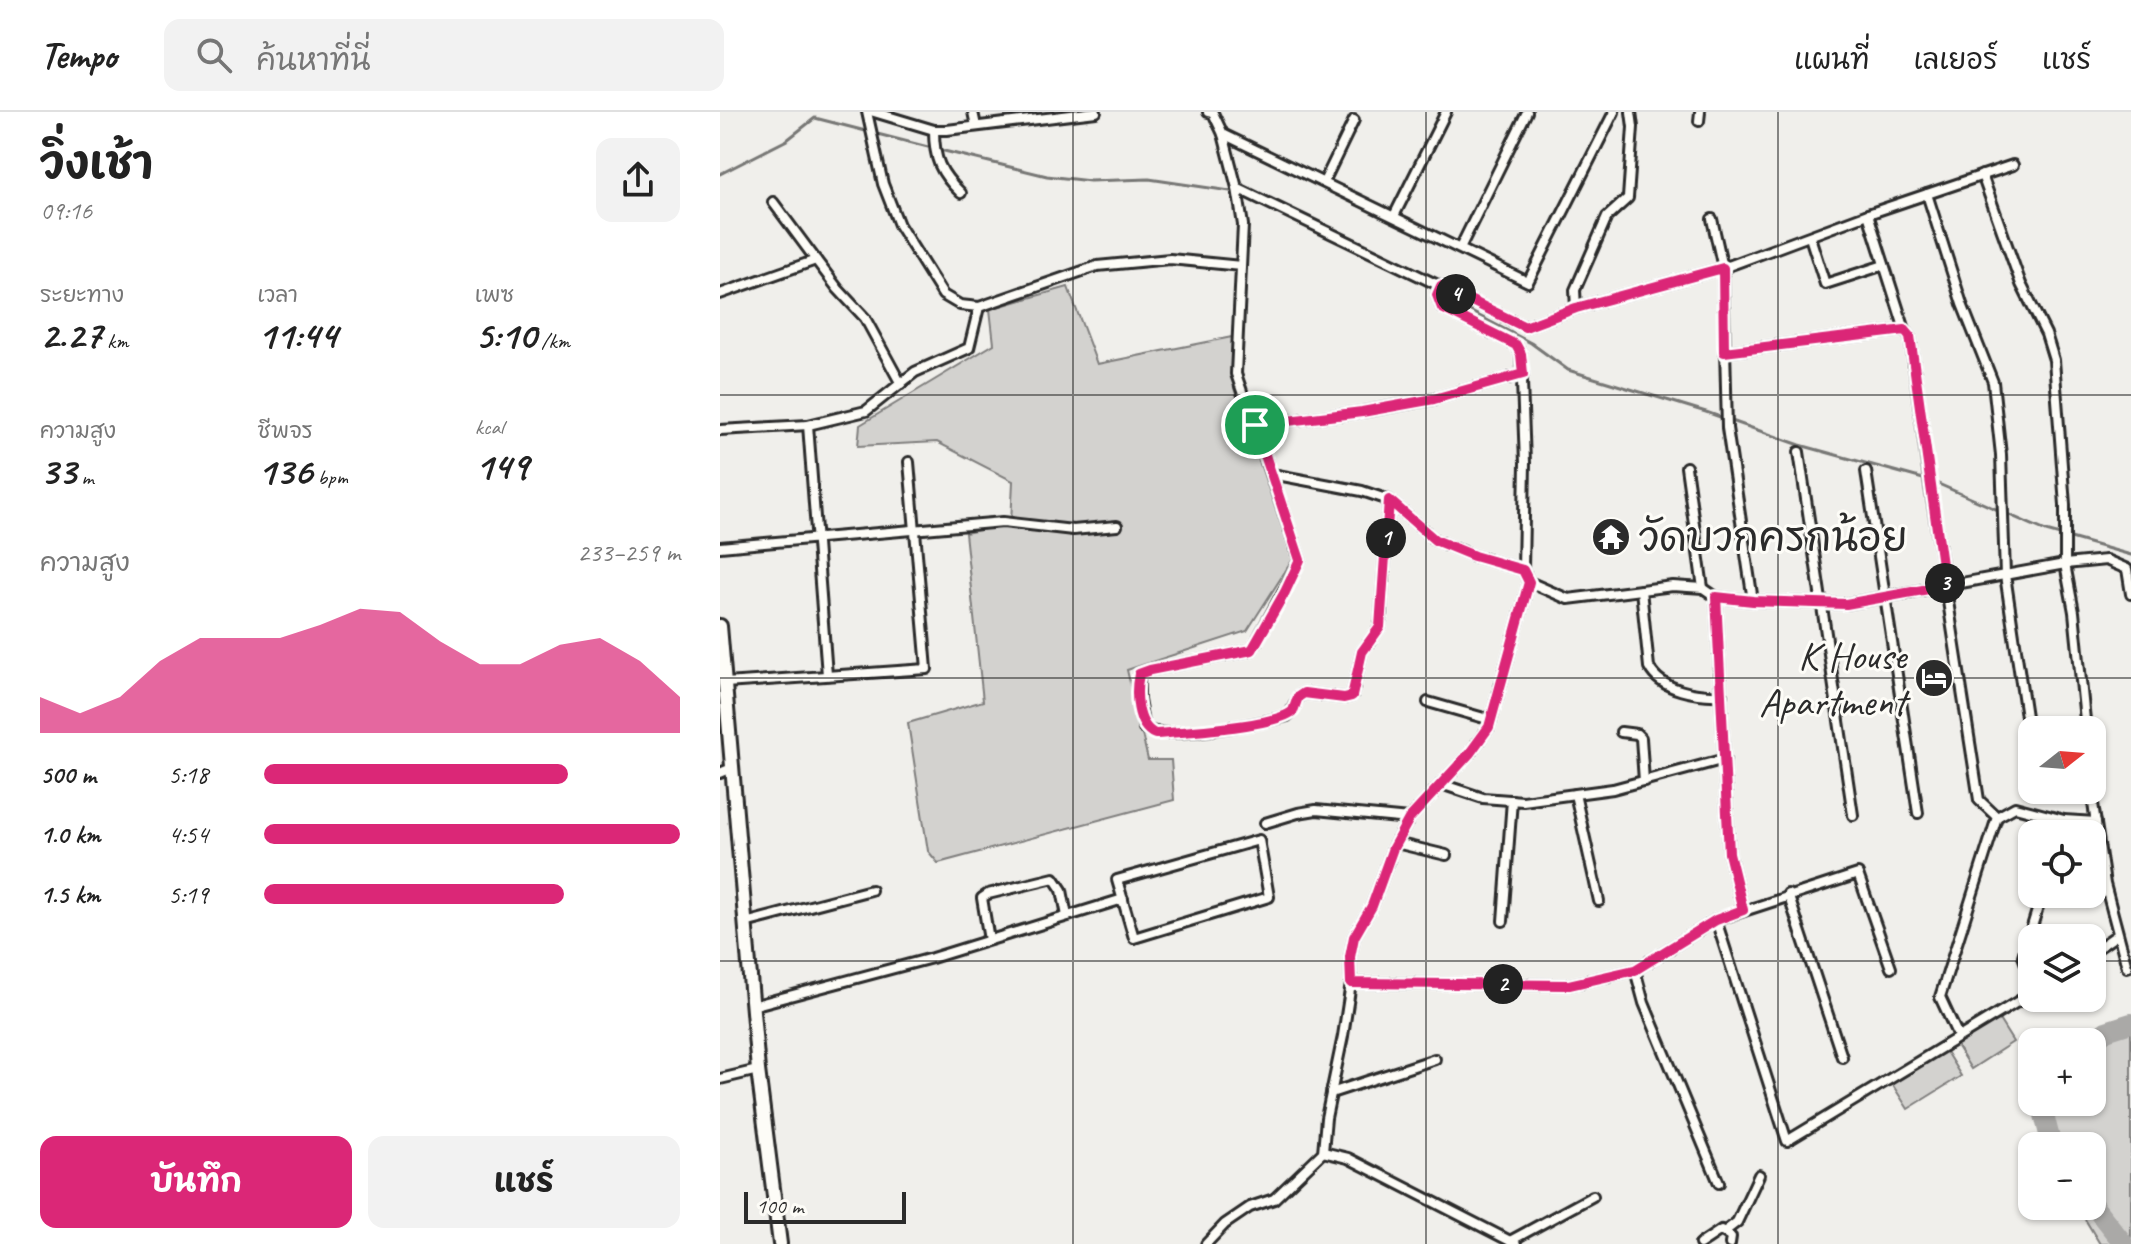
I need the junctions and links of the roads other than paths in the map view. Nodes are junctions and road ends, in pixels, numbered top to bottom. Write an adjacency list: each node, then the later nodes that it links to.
1 (867, 112): 32 (street)
2 (874, 112): 12 (street)
3 (973, 112): 11 (street)
4 (1096, 112): 11 (street)
5 (1208, 112): 13 (street)
6 (1446, 112): 22 (street)
7 (1527, 112): 25 (street)
8 (1614, 112): 25 (street)
9 (1631, 112): 33 (street)
10 (1354, 120): 16 (street)
11 (976, 126): 12 (street)
12 (934, 130): 18 (street)
13 (1223, 134): 16 (street); 17 (street)
14 (2013, 165): 15 (street)
15 (1982, 175): 19 (street); 51 (street)
16 (1324, 182): 22 (street)
17 (1237, 188): 28 (street); 30 (street)
18 (961, 193)
19 (1927, 194): 21 (street); 54 (street)
20 (773, 202): 26 (street)
21 (1868, 214): 24 (street); 27 (street)
22 (1394, 216): 25 (street)
23 (1712, 219): 29 (street)
24 (1810, 237): 27 (street); 29 (street)
25 (1460, 248)
26 (816, 260): 31 (street); 37 (street)
27 (1884, 265): 34 (street)
28 (1241, 266): 32 (street); 39 (street)
29 (1723, 268): 33 (street); 35 (street)
30 (1441, 286): 33 (street); 36 (street)
31 (720, 294)
32 (979, 307): 37 (street)
33 (1576, 308)
34 (1905, 330): 35 (street); 56 (street)
35 (1724, 352): 62 (street)
36 (1523, 374): 39 (street); 53 (street)
37 (901, 384): 38 (street)
38 (808, 425): 40 (street); 49 (street)
39 (1255, 425): 45 (street)
40 (720, 430)
41 (1799, 452): 63 (street)
42 (909, 462): 48 (street)
43 (1686, 467): 57 (street)
44 (1866, 471): 61 (street)
45 (1272, 474): 46 (street); 46 (street)
46 (1389, 500): 53 (street)
47 (1117, 526): 48 (street)
48 (915, 531): 49 (street); 65 (street)
49 (815, 539): 50 (street); 65 (street)
50 (720, 547)
51 (2065, 564): 52 (street); 54 (street); 70 (street)
52 (2129, 569): 59 (street)
53 (1523, 570): 55 (street)
54 (2005, 575): 56 (street); 69 (street)
55 (1529, 582): 58 (street); 71 (street)
56 (1945, 586): 61 (street); 81 (street)
57 (1703, 588): 58 (street); 60 (street)
58 (1641, 590): 67 (street)
59 (2131, 594)
60 (1716, 597): 62 (street); 67 (street)
61 (1884, 597): 63 (street); 79 (street)
62 (1753, 601): 63 (street)
63 (1820, 602): 80 (street)
64 (720, 626): 66 (main road)
65 (827, 675): 66 (street)
66 (725, 683): 74 (main road)
67 (1722, 695): 73 (street)
68 (1428, 702): 71 (street)
69 (2026, 716)
70 (2085, 716)
71 (1491, 720): 76 (street)
72 (1621, 732): 75 (street)
73 (1725, 759): 75 (street); 92 (street)
74 (726, 771): 96 (main road)
75 (1644, 781): 77 (street)
76 (1441, 784): 78 (street); 82 (street)
77 (1575, 794): 78 (street); 91 (street)
78 (1512, 800): 95 (street)
79 (1918, 813)
80 (1853, 815)
81 (1997, 817): 83 (street); 106 (street)
82 (1409, 819): 84 (street); 85 (street)
83 (2064, 820)
84 (1265, 823)
85 (1396, 843): 86 (street); 103 (street)
86 (1446, 855)
87 (2106, 888): 97 (street)
88 (871, 890): 96 (street)
89 (1788, 894): 92 (street); 101 (street); 107 (street)
90 (1123, 899): 90 (street); 93 (street)
91 (1599, 901)
92 (1743, 910): 94 (street)
93 (1067, 916): 98 (street); 98 (street)
94 (1716, 920): 102 (street); 106 (street)
95 (1503, 921)
96 (745, 923): 105 (main road)
97 (2117, 935): 99 (street); 100 (street)
98 (989, 940): 105 (street)
99 (2106, 942)
100 (2127, 967)
101 (1891, 968)
102 (1635, 970): 103 (street); 114 (street)
103 (1351, 983): 111 (street)
104 (2018, 1001): 106 (street)
105 (752, 1006): 109 (main road)
106 (1958, 1036)
107 (1842, 1057)
108 (1435, 1059): 111 (street)
109 (758, 1070): 110 (street); 118 (main road)
110 (720, 1079)
111 (1331, 1093): 112 (street)
112 (1323, 1152): 117 (street); 119 (street)
113 (1759, 1175): 116 (street)
114 (1719, 1183)
115 (1593, 1196): 117 (street)
116 (1724, 1232): 120 (street); 121 (street)
117 (1510, 1243)
118 (780, 1244)
119 (1206, 1244)
120 (1700, 1244)
121 (1730, 1244)

